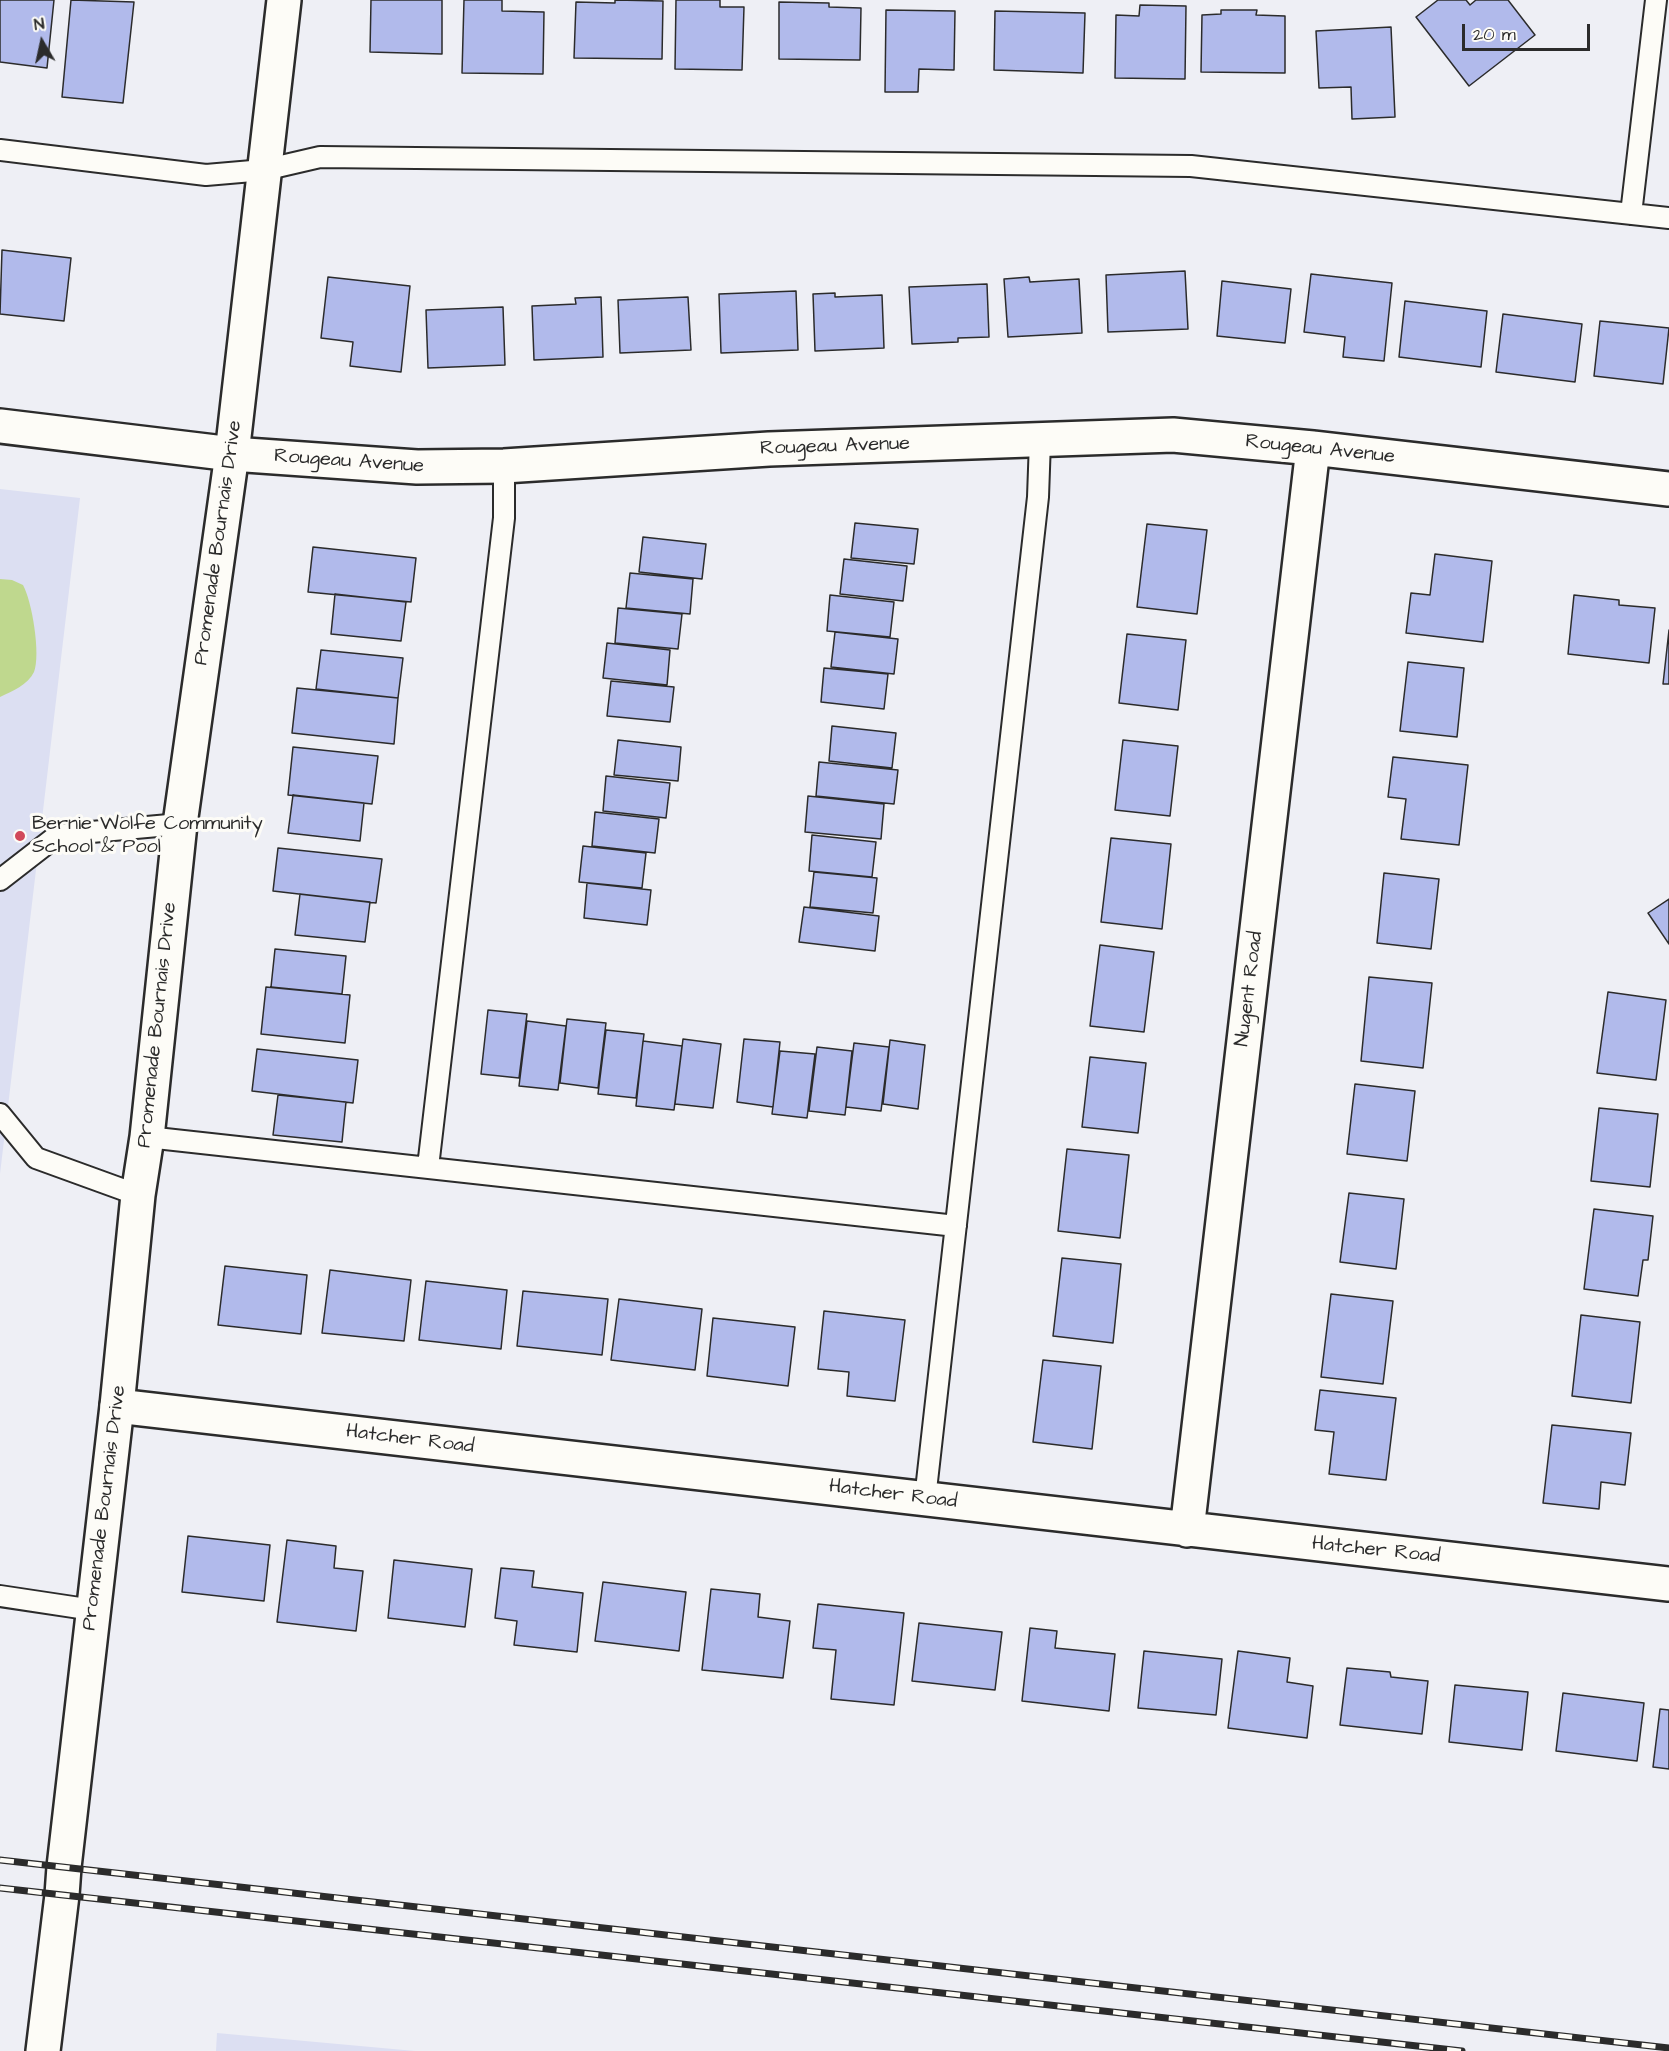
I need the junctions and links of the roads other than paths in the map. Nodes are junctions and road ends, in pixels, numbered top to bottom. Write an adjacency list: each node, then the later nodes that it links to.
1 (284, 0): 4 (street, Promenade Bournais Drive)
2 (1656, 0): 5 (lane)
3 (0, 150): 4 (lane)
4 (264, 170): 5 (lane); 10 (street, Promenade Bournais Drive)
5 (1631, 214): 6 (lane)
6 (1669, 218)
7 (0, 426): 10 (street, Rougeau Avenue)
8 (1040, 441): 9 (street, Rougeau Avenue); 11 (street, Rougeau Avenue); 19 (lane)
9 (1313, 448): 12 (street, Rougeau Avenue); 22 (street, Nugent Road)
10 (232, 454): 11 (street, Rougeau Avenue); 13 (street, Promenade Bournais Drive)
11 (504, 466): 17 (lane)
12 (1669, 489)
13 (180, 824): 14 (lane); 16 (street, Promenade Bournais Drive)
14 (0, 880)
15 (0, 1114): 18 (lane)
16 (147, 1137): 17 (lane); 18 (street, Promenade Bournais Drive)
17 (428, 1167): 19 (lane)
18 (138, 1195): 20 (street, Promenade Bournais Drive)
19 (956, 1226): 21 (lane)
20 (117, 1406): 21 (street, Hatcher Road); 25 (street, Promenade Bournais Drive)
21 (925, 1499): 22 (street, Hatcher Road)
22 (1187, 1530): 23 (street, Hatcher Road)
23 (1669, 1584)
24 (0, 1596): 25 (lane)
25 (93, 1610): 26 (street, Promenade Bournais Drive)
26 (43, 2051)

